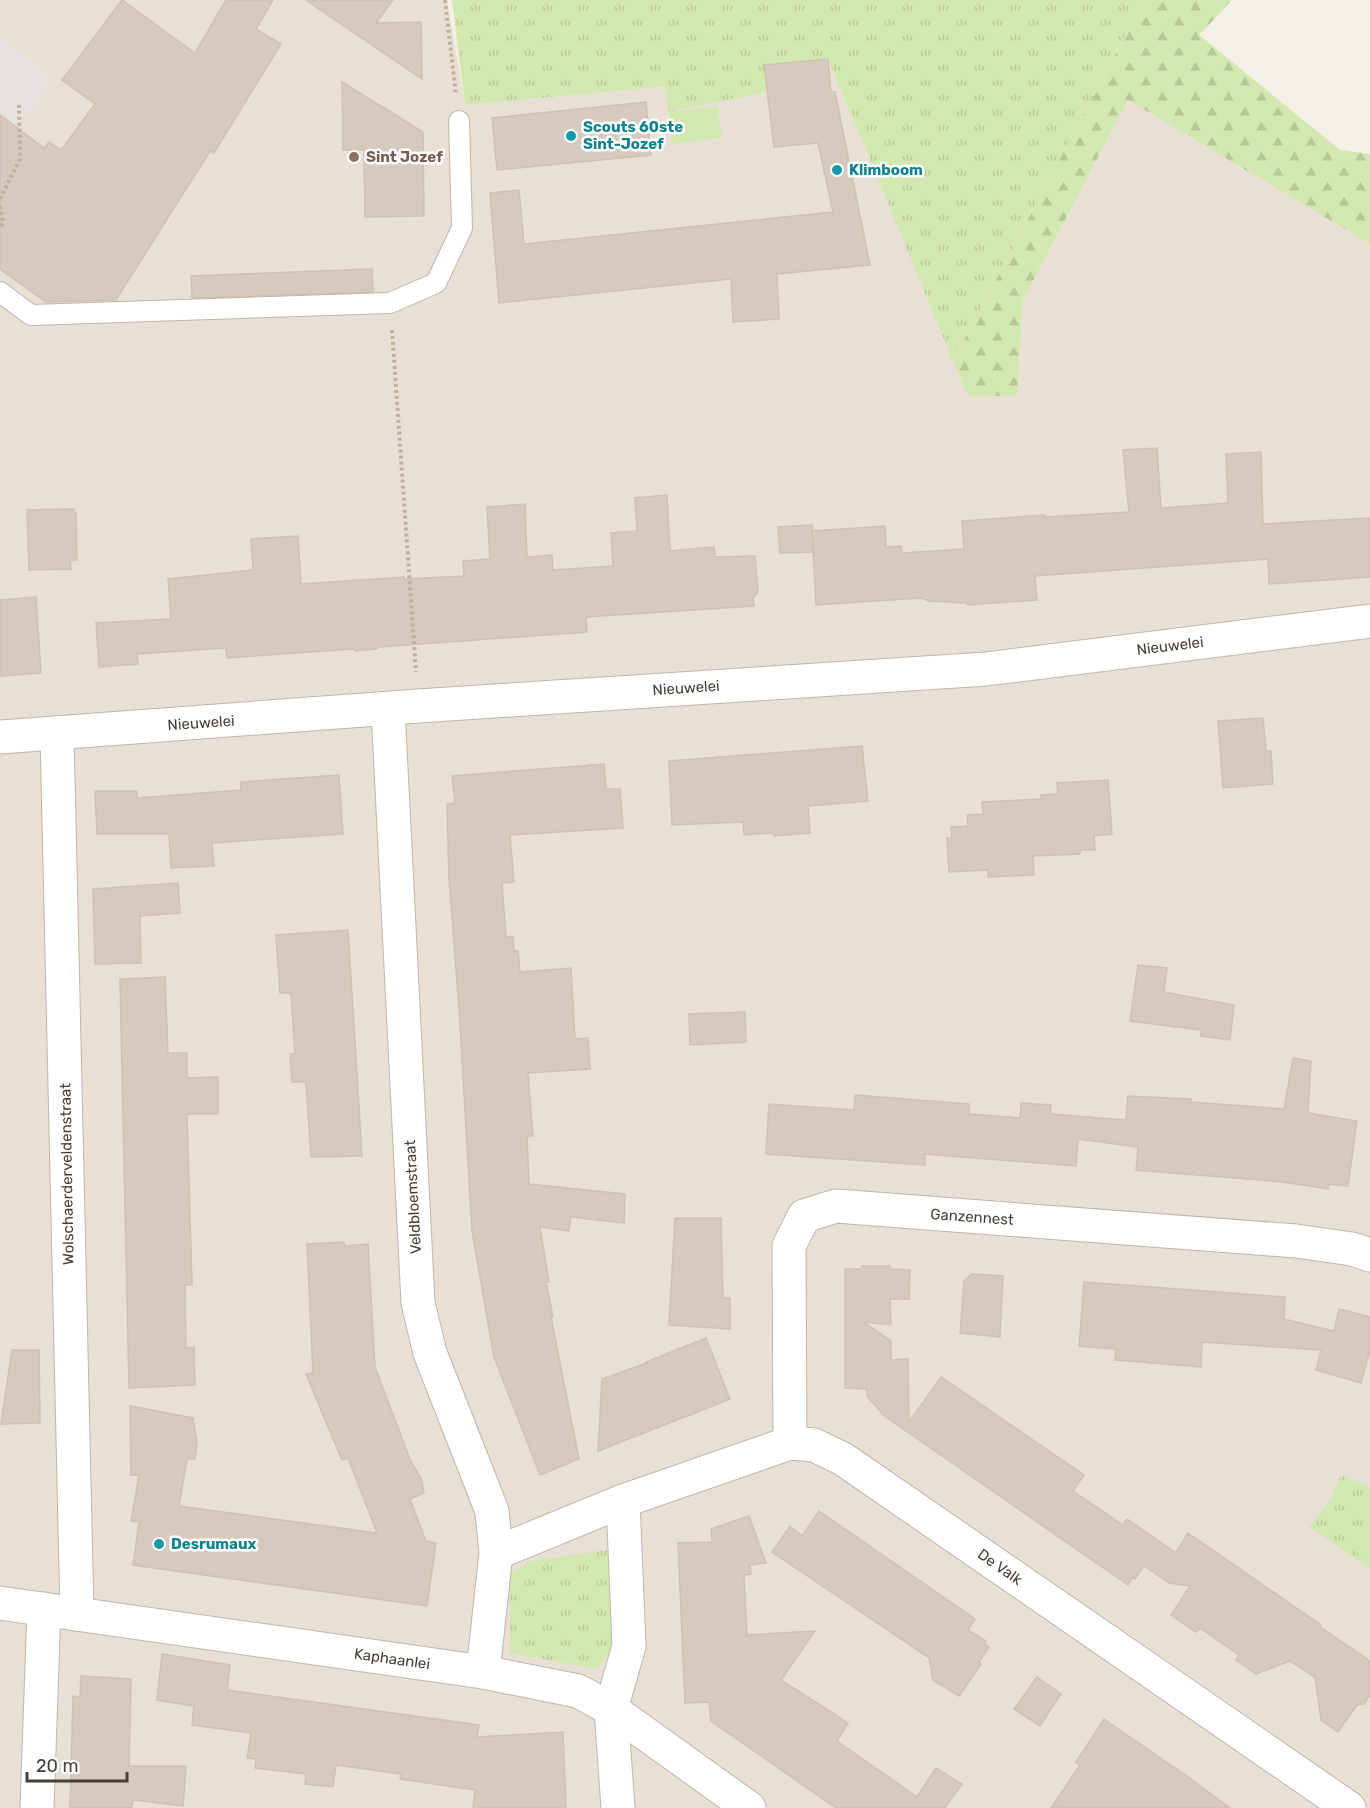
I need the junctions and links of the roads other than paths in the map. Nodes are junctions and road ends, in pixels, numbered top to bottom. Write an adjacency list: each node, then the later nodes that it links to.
1 (459, 120): 2 (lane)
2 (0, 292)
3 (1370, 621): 4 (street, Nieuwelei)
4 (403, 708): 5 (street, Nieuwelei); 10 (street, Veldbloemstraat)
5 (57, 734): 6 (street, Nieuwelei); 13 (street, Wolschaerderveldenstraat)
6 (0, 737)
7 (1370, 1255): 8 (street, Ganzennest)
8 (790, 1443): 9 (street, De Valk); 19 (street, De Valk)
9 (623, 1501): 10 (street, De Valk); 15 (street)
10 (496, 1552): 14 (street, Veldbloemstraat)
11 (0, 1603): 12 (street, Kaphaanlei)
12 (45, 1609): 13 (street, Kaphaanlei); 16 (street)
13 (77, 1614): 14 (street, Kaphaanlei)
14 (483, 1672): 15 (street, Kaphaanlei)
15 (611, 1709): 17 (street); 18 (street, Kaphaanlei)
16 (37, 1808)
17 (618, 1808)
18 (749, 1808)
19 (1349, 1808)

